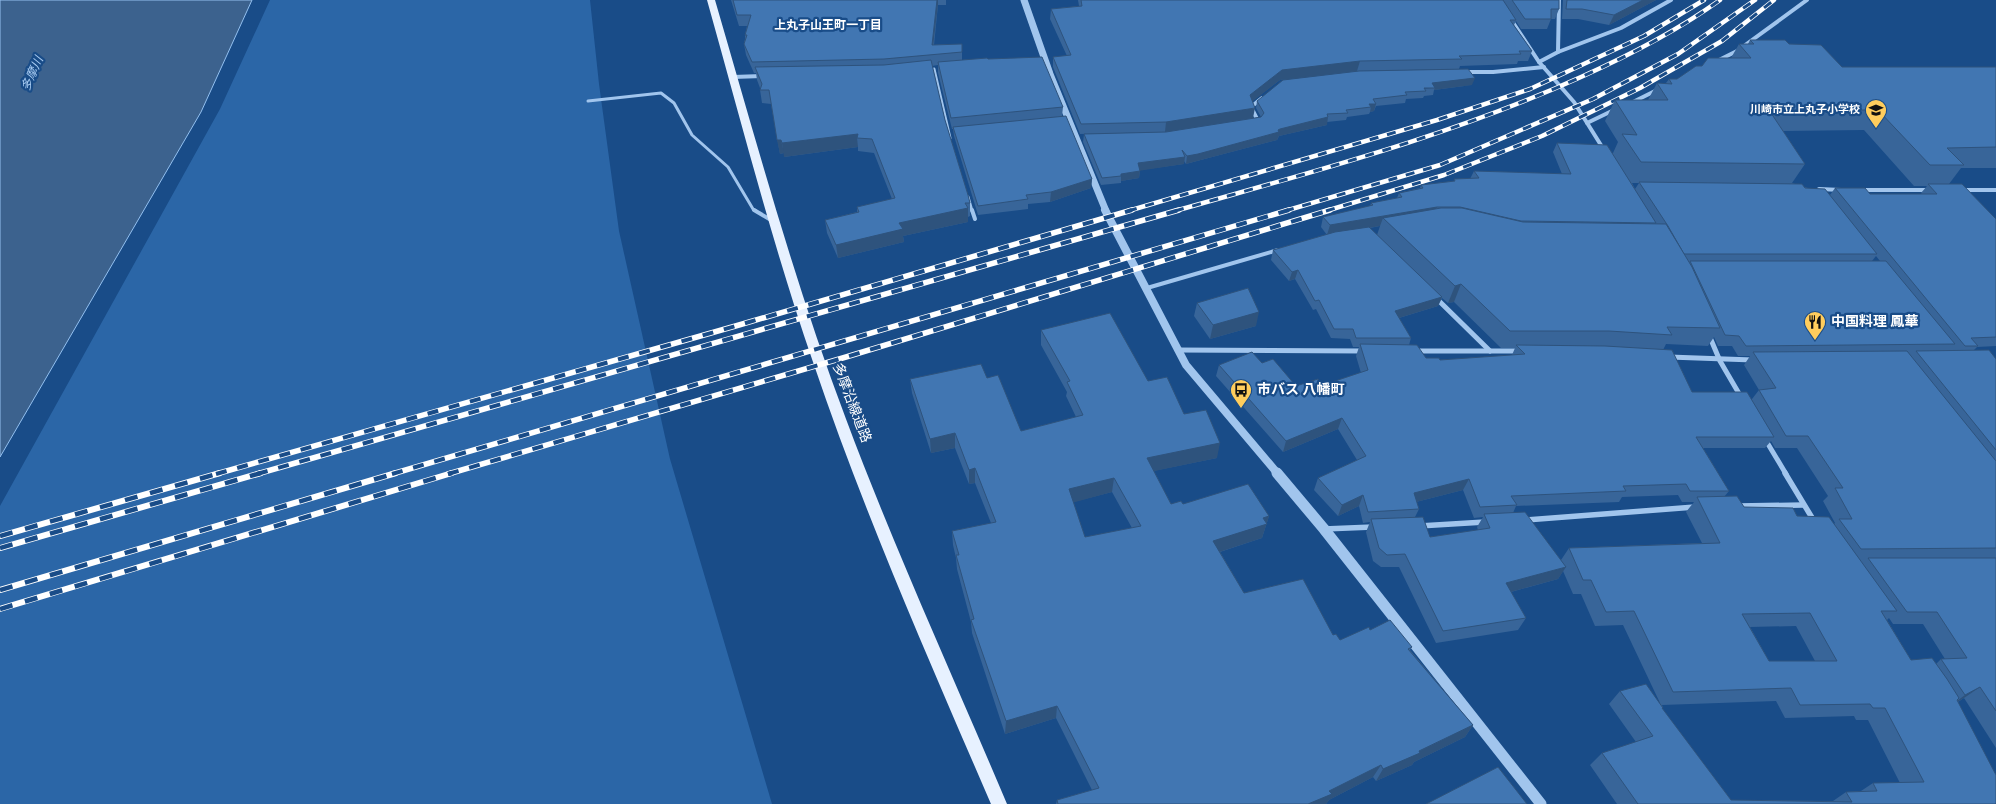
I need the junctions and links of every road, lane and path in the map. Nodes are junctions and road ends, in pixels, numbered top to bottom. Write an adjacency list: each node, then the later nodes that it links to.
1 (711, 0): 17 (main road, 多摩沿線道路)
2 (1024, 0): 8 (street)
3 (1559, 0): 7 (street)
4 (1671, 0): 7 (street)
5 (1807, 0): 11 (street)
6 (1508, 16): 10 (street)
7 (1558, 52): 10 (street)
8 (1045, 59): 9 (street); 24 (street)
9 (1035, 60)
10 (1540, 62): 12 (street)
11 (1712, 64)
12 (1544, 67): 16 (street); 27 (street)
13 (943, 68): 14 (street)
14 (934, 69): 15 (street); 29 (lane)
15 (924, 70)
16 (1460, 72)
17 (733, 76): 18 (street); 44 (main road, 多摩沿線道路)
18 (771, 76)
19 (1660, 88): 22 (street)
20 (1266, 95): 26 (street)
21 (588, 102): 44 (lane)
22 (1624, 106)
23 (1616, 110): 27 (street)
24 (1069, 121): 25 (lane); 30 (street)
25 (1060, 122)
26 (1250, 122)
27 (1586, 123): 33 (street)
28 (958, 132): 29 (lane)
29 (949, 133): 32 (lane)
30 (1078, 138): 31 (street); 46 (street)
31 (1087, 138)
32 (952, 142)
33 (1608, 155)
34 (966, 190): 43 (lane)
35 (1846, 190): 41 (street)
36 (1856, 190): 37 (street)
37 (1933, 190)
38 (1953, 190): 39 (street)
39 (1962, 190): 40 (street); 42 (street)
40 (1996, 190)
41 (1823, 197)
42 (1969, 197)
43 (975, 219)
44 (775, 223): 68 (main road, 多摩沿線道路)
45 (1287, 248): 46 (lane)
46 (1146, 288): 49 (street)
47 (1429, 292): 52 (street)
48 (1704, 326): 56 (street)
49 (1177, 350): 50 (street); 67 (street)
50 (1370, 351)
51 (1409, 351): 52 (street)
52 (1490, 351): 53 (street)
53 (1520, 352)
54 (1664, 357): 56 (street)
55 (1760, 360): 56 (street)
56 (1720, 361): 57 (street)
57 (1744, 403)
58 (1764, 437): 59 (street)
59 (1803, 505): 60 (street); 66 (street)
60 (1727, 506)
61 (1699, 507): 62 (street)
62 (1522, 520)
63 (1495, 522): 64 (street)
64 (1412, 526)
65 (1383, 527): 67 (street)
66 (1819, 528)
67 (1324, 529): 69 (street)
68 (999, 804)
69 (1541, 804)

